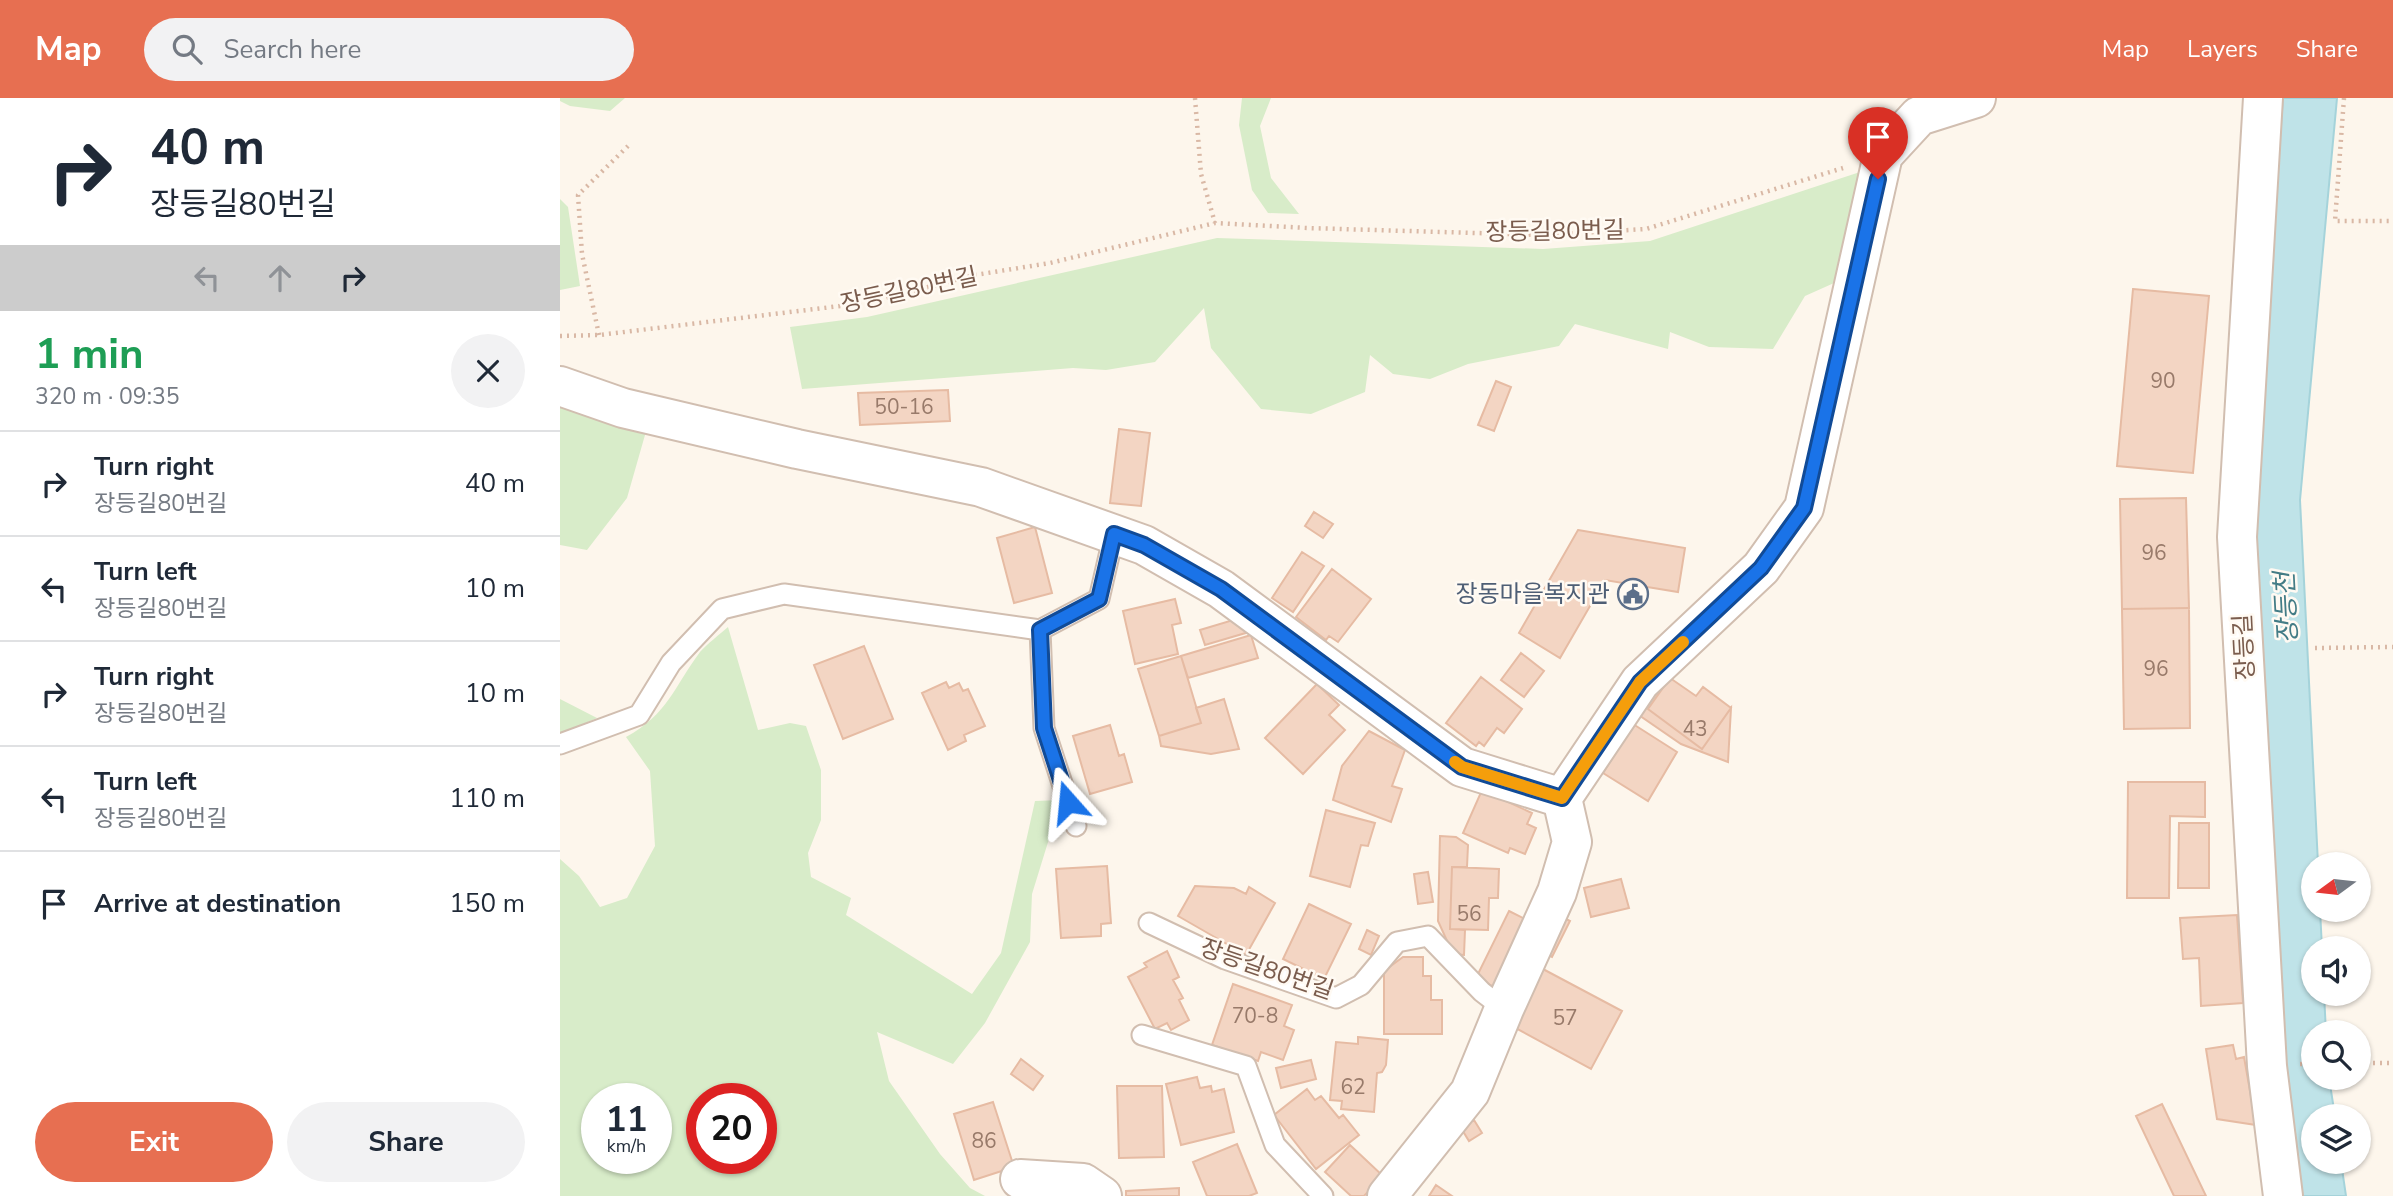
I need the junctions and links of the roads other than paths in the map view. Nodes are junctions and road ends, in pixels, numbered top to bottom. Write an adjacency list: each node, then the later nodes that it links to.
1 (1976, 98): 7 (street)
2 (2263, 98): 16 (street, 장등길)
3 (560, 386): 4 (street)
4 (1114, 534): 5 (lane); 7 (street)
5 (1040, 630): 6 (lane); 8 (lane)
6 (560, 744)
7 (1562, 798): 10 (street)
8 (1076, 827)
9 (1149, 923): 10 (lane, 장등길80번길)
10 (1504, 1009): 15 (street)
11 (1142, 1035): 14 (lane)
12 (1020, 1179): 13 (street)
13 (1102, 1196)
14 (1323, 1196)
15 (1387, 1196)
16 (2283, 1196)

